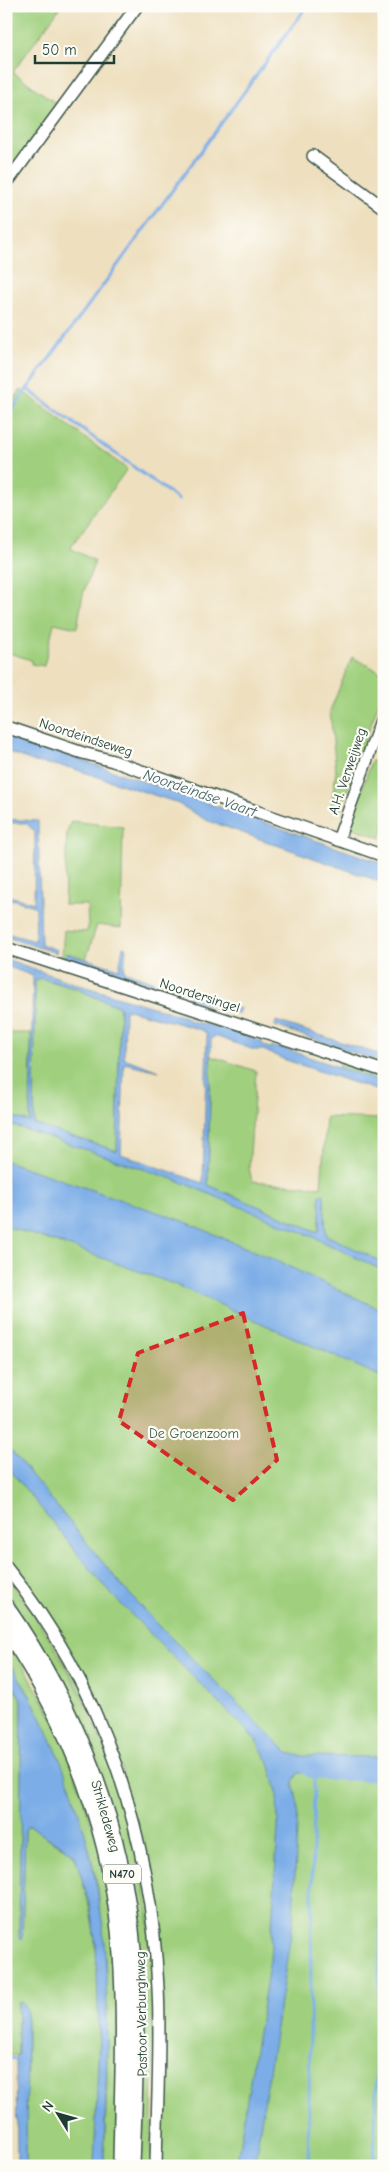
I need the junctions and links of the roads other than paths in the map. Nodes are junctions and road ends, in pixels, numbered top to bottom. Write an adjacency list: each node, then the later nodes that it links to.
1 (137, 6): 3 (street)
2 (314, 156): 4 (street)
3 (6, 184)
4 (384, 208)
5 (384, 712): 7 (street, A.H. Verweijweg)
6 (6, 727): 7 (street, Noordeindseweg)
7 (338, 840): 8 (street, Noordeindseweg)
8 (384, 856)
9 (6, 948): 10 (street, Noordersingel)
10 (384, 1071)
11 (6, 1567): 16 (street, Pastoor Verburghweg)
12 (6, 1607): 15 (main road, Strikledeweg / N470)
13 (6, 1629): 14 (main road, Strikledeweg / N470)
14 (121, 2166)
15 (132, 2166)
16 (156, 2166)

